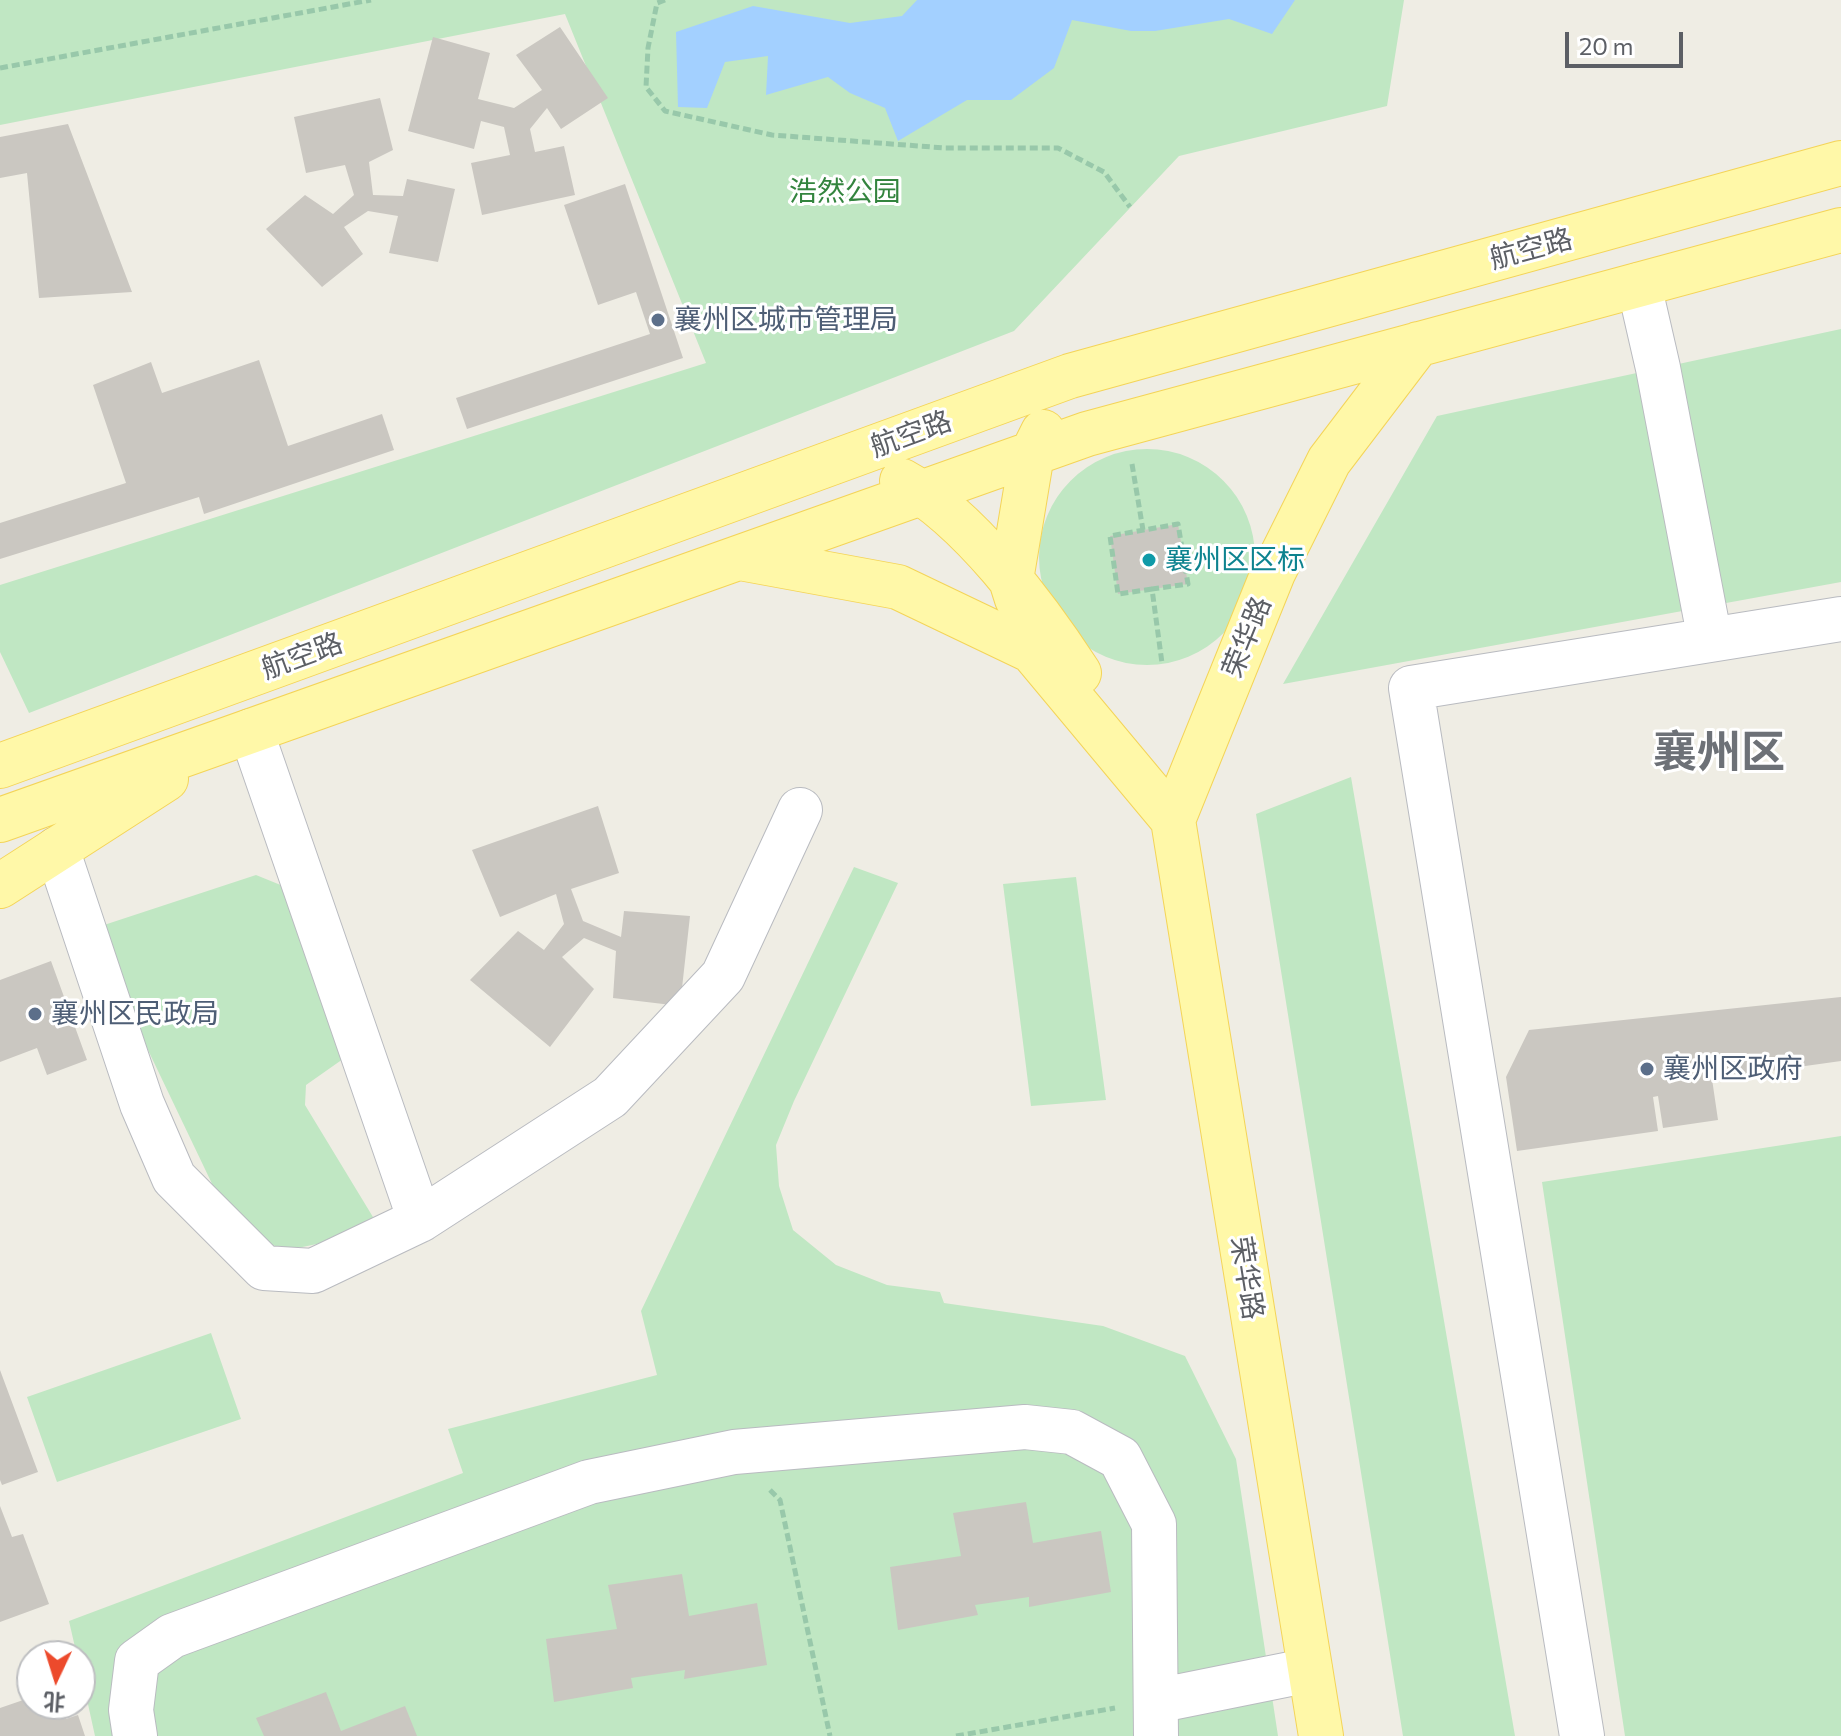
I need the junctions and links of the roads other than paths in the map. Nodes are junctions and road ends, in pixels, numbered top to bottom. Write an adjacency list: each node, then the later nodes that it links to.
1 (1841, 163): 5 (main road, 航空路)
2 (1841, 230): 3 (main road, 航空路)
3 (1639, 285): 4 (main road, 航空路); 12 (lane)
4 (1418, 344): 6 (main road, 航空路); 18 (main road, 荣华路)
5 (1070, 376): 6 (main road); 7 (main road, 航空路)
6 (1032, 454): 8 (main road, 航空路); 10 (main road)
7 (853, 455): 8 (main road); 15 (main road, 航空路)
8 (923, 492): 9 (main road, 航空路); 10 (main road)
9 (738, 558): 13 (main road); 14 (main road, 航空路)
10 (1011, 580): 13 (main road); 18 (main road)
11 (1841, 619): 12 (lane)
12 (1710, 640): 26 (lane)
13 (1032, 651): 18 (main road)
14 (241, 734): 17 (main road, 航空路); 19 (main road); 21 (lane)
15 (0, 766)
16 (800, 810): 21 (lane)
17 (0, 820)
18 (1173, 820): 22 (main road, 荣华路)
19 (57, 849): 20 (main road); 21 (lane)
20 (0, 886)
21 (420, 1220)
22 (1310, 1670): 23 (lane); 25 (main road, 荣华路)
23 (1156, 1719): 24 (lane)
24 (135, 1736)
25 (1321, 1736)
26 (1582, 1736)

